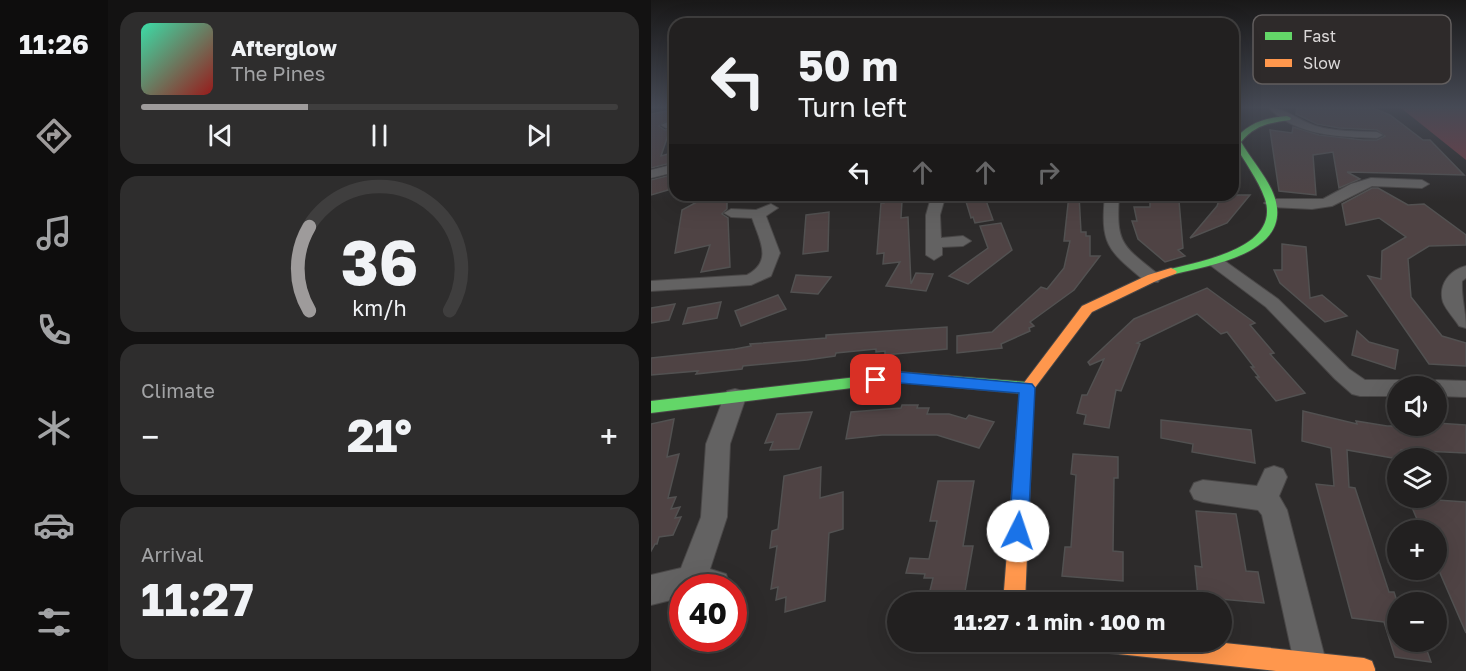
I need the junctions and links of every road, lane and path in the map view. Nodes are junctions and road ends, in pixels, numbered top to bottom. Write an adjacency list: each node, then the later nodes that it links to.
1 (1239, 149): 7 (street)
2 (669, 170): 3 (street)
3 (651, 174)
4 (1414, 186): 7 (street)
5 (937, 201): 9 (street)
6 (1111, 201): 12 (street)
7 (1271, 203): 10 (street)
8 (731, 213): 13 (street)
9 (963, 241)
10 (1216, 262): 12 (street); 16 (street)
11 (1466, 272): 14 (street)
12 (1152, 278): 15 (street)
13 (651, 286)
14 (1466, 322)
15 (1027, 388): 19 (street); 23 (street)
16 (1387, 388)
17 (1447, 388): 18 (street)
18 (1466, 389)
19 (735, 397): 20 (street); 22 (street)
20 (651, 407)
21 (1203, 491): 25 (street)
22 (651, 590)
23 (1015, 592)
24 (1210, 652): 25 (street)
25 (1310, 662): 26 (street)
26 (1364, 669)

